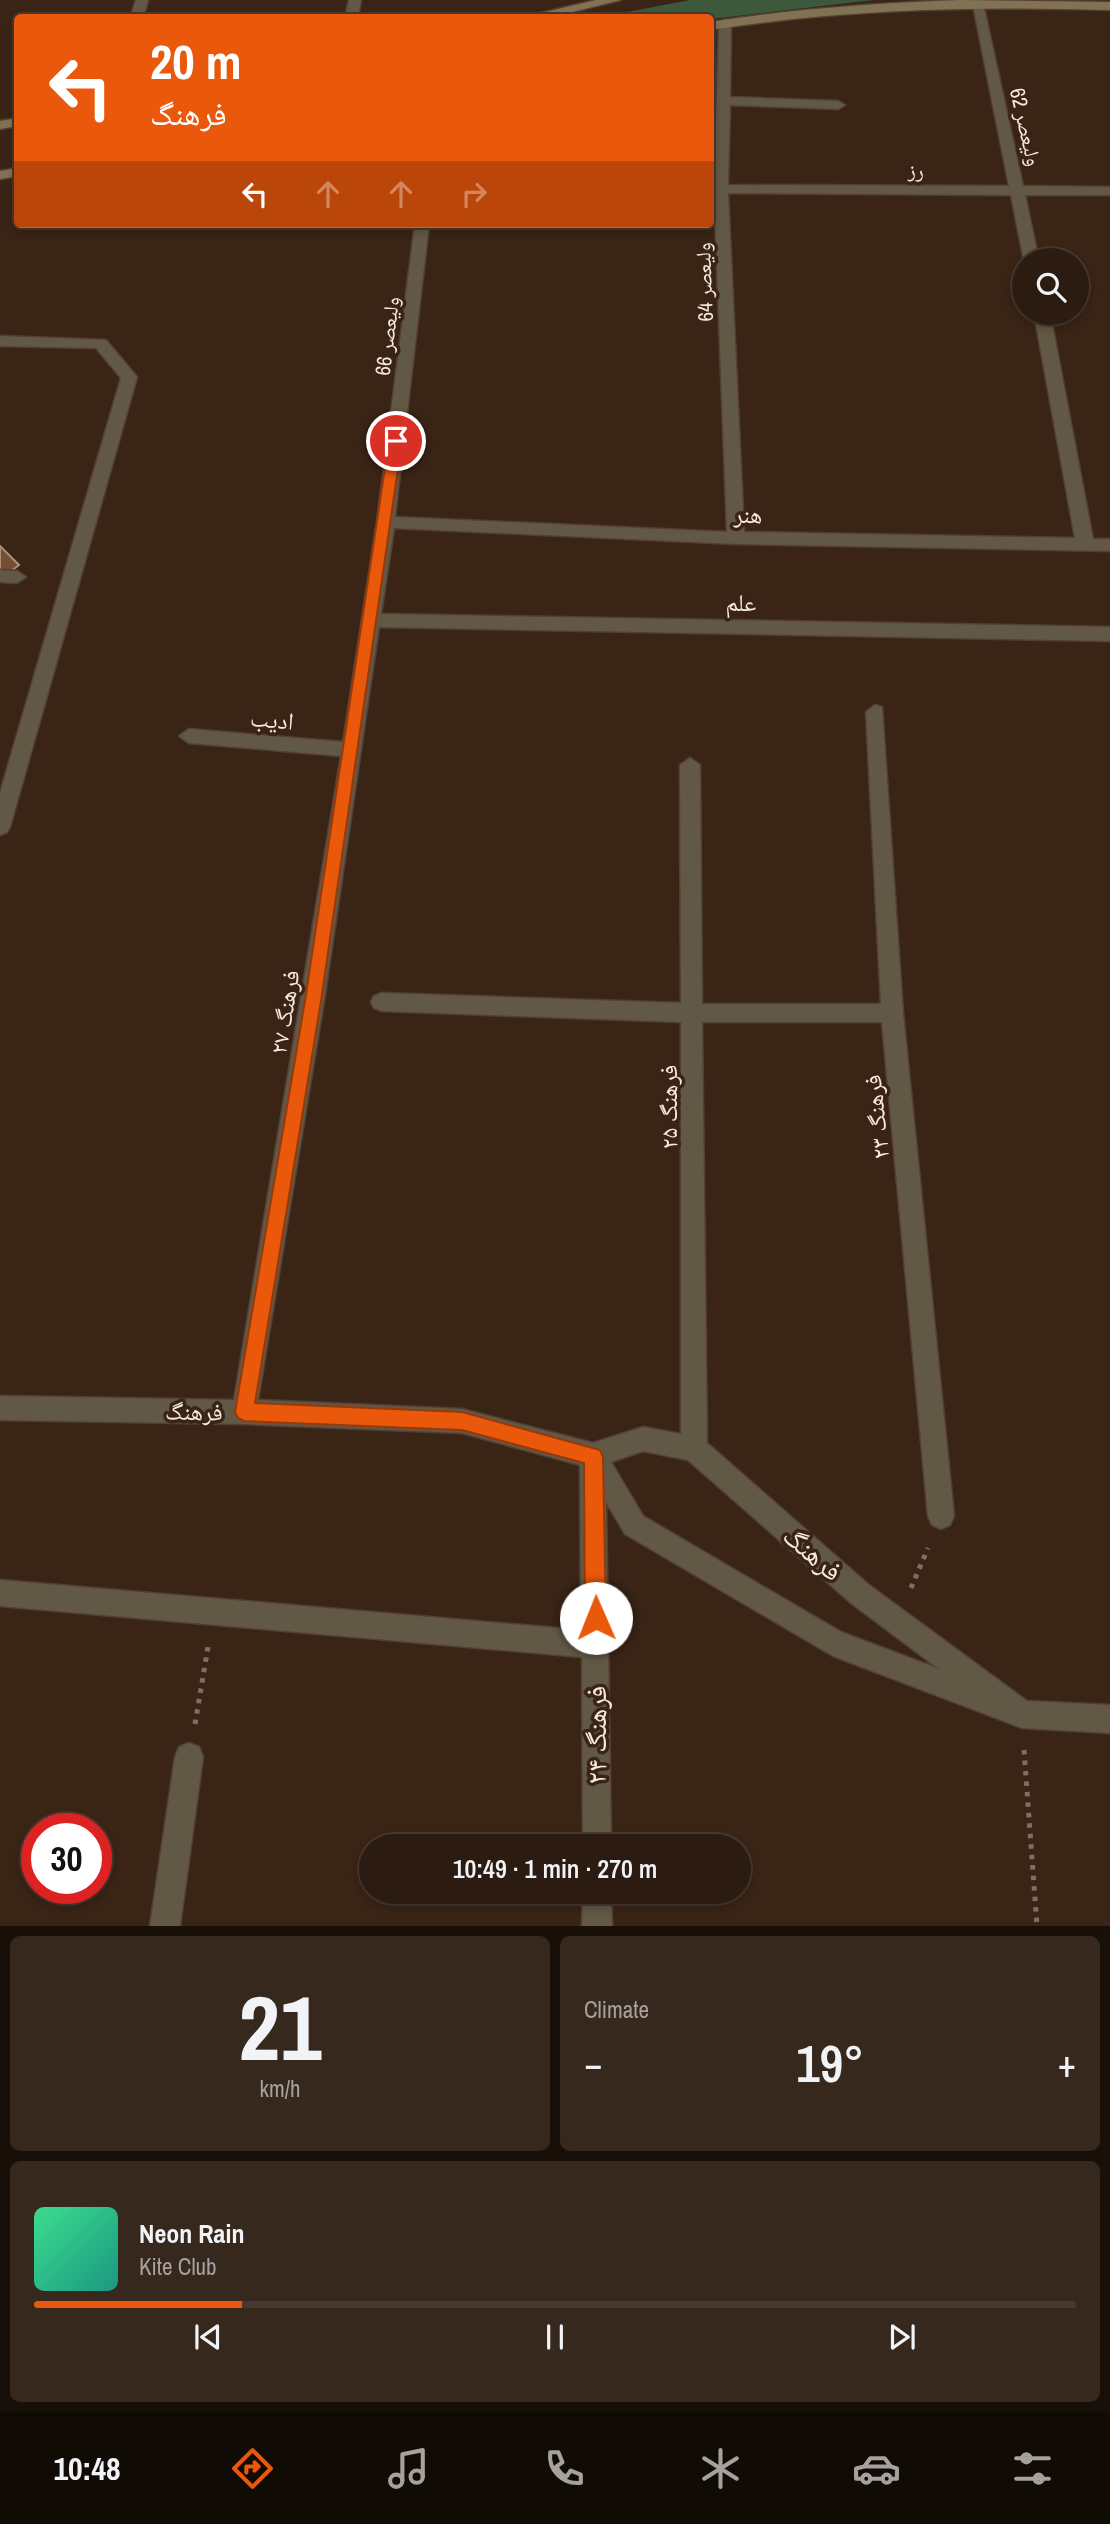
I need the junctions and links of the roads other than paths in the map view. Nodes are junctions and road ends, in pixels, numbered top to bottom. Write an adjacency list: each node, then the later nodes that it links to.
1 (615, 0): 2 (main road)
2 (575, 3): 5 (main road)
3 (977, 3): 4 (main road); 6 (main road); 11 (street, ولیعصر 62)
4 (1110, 6)
5 (539, 14)
6 (718, 24): 7 (street, ولیعصر 64)
7 (723, 102): 8 (street); 9 (street, ولیعصر 64)
8 (838, 105)
9 (721, 189): 11 (street, رز); 17 (street, ولیعصر 64)
10 (1110, 191): 11 (street, رز)
11 (1019, 193): 13 (street, ولیعصر 62)
12 (422, 228): 16 (street, ولیعصر 66)
13 (1030, 248)
14 (1044, 325): 18 (street)
15 (0, 341): 26 (street)
16 (386, 522): 17 (street, هنر); 20 (street, ولیعصر 66)
17 (736, 538): 18 (street, هنر)
18 (1085, 544): 19 (street, هنر)
19 (1110, 545)
20 (371, 620): 21 (street, علم); 24 (street, فرهنگ ۲۷)
21 (1110, 634)
22 (875, 712): 29 (street, فرهنگ ۲۳)
23 (189, 736): 24 (street, ادیب)
24 (351, 750): 31 (street, فرهنگ ۲۷)
25 (690, 765): 28 (street, فرهنگ ۲۵)
26 (0, 827)
27 (382, 1002): 28 (street)
28 (694, 1013): 29 (street); 32 (street, فرهنگ ۲۵)
29 (892, 1013): 34 (street, فرهنگ ۲۳)
30 (0, 1408): 31 (street, فرهنگ)
31 (244, 1412): 33 (street, فرهنگ)
32 (694, 1449): 33 (street, فرهنگ); 37 (street, فرهنگ)
33 (593, 1457): 36 (street, فرهنگ ۲۴); 37 (street)
34 (941, 1517)
35 (0, 1593): 36 (street)
36 (596, 1645): 40 (street, فرهنگ ۲۴)
37 (1022, 1714): 38 (street)
38 (1110, 1718)
39 (189, 1757): 42 (street)
40 (597, 1834)
41 (597, 1904): 43 (street)
42 (165, 1926)
43 (597, 1926)

